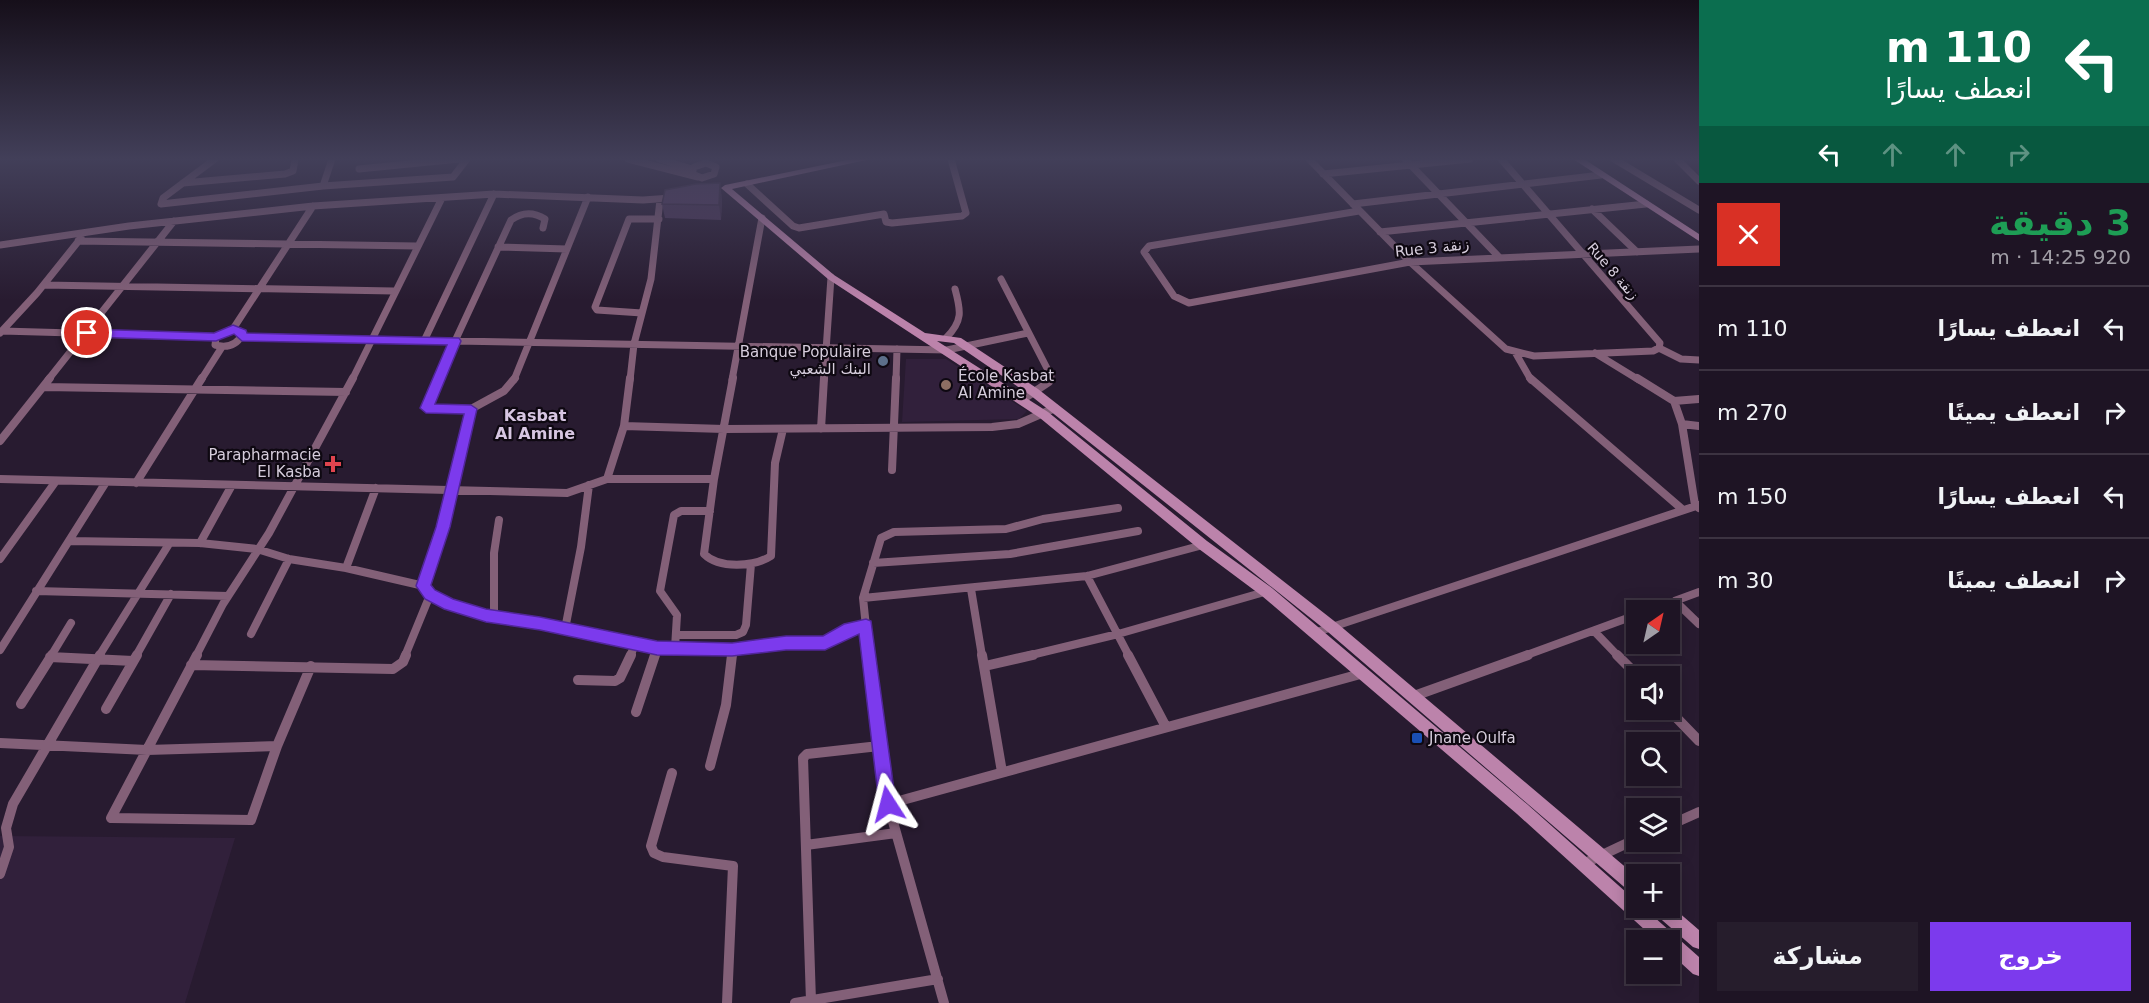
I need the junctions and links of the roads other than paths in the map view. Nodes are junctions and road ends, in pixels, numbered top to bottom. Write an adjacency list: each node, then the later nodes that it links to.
1 (330, 206): 14 (street)
2 (437, 206): 30 (street)
3 (489, 206): 53 (street)
4 (584, 206): 32 (street)
5 (660, 206): 19 (street)
6 (746, 206): 18 (street)
7 (771, 206): 8 (street)
8 (964, 206)
9 (1354, 206): 16 (street)
10 (1449, 206): 21 (street)
11 (1542, 206): 17 (street, Rue 8 زنقة)
12 (1626, 206): 15 (street)
13 (1649, 206): 25 (street)
14 (313, 207): 20 (street); 28 (street)
15 (1592, 209): 17 (street); 34 (street)
16 (1359, 212): 24 (street); 37 (street, Rue 3 زنقة)
17 (1549, 214): 21 (street); 35 (street, Rue 8 زنقة)
18 (762, 218): 38 (street); 58 (street)
19 (659, 219): 45 (street); 45 (street)
20 (174, 221): 23 (street); 27 (street)
21 (1465, 222): 24 (street); 36 (street)
22 (543, 228): 31 (street)
23 (86, 232): 26 (street); 29 (street)
24 (1380, 232): 37 (street)
25 (1699, 238)
26 (78, 241): 27 (street); 40 (street)
27 (158, 242): 28 (street); 41 (street)
28 (290, 244): 30 (street); 42 (street)
29 (0, 245)
30 (417, 246): 44 (street)
31 (498, 248): 32 (street); 54 (street)
32 (567, 249): 55 (street)
33 (1699, 249): 34 (street, Rue 3 زنقة)
34 (1637, 252): 35 (street, Rue 3 زنقة)
35 (1582, 253): 36 (street, Rue 3 زنقة); 60 (street, Rue 8 زنقة)
36 (1498, 256): 37 (street, Rue 3 زنقة)
37 (1410, 262): 64 (street)
38 (831, 277): 57 (street); 62 (street)
39 (1001, 279): 49 (street)
40 (44, 285): 41 (street); 47 (street)
41 (124, 286): 42 (street); 48 (street)
42 (261, 289): 44 (street); 46 (street)
43 (955, 289): 57 (street)
44 (394, 291): 52 (street)
45 (642, 313): 56 (street)
46 (233, 329): 50 (street); 51 (street)
47 (1, 332): 48 (street)
48 (87, 333): 50 (street); 67 (street)
49 (1028, 333): 59 (street); 70 (street)
50 (216, 337): 61 (street)
51 (242, 337): 52 (street); 61 (street)
52 (372, 340): 53 (street); 69 (street)
53 (424, 340): 54 (street)
54 (455, 341): 55 (street); 74 (street)
55 (531, 342): 56 (street); 74 (street)
56 (634, 344): 58 (street); 77 (street)
57 (946, 344): 59 (street); 63 (street); 72 (street)
58 (740, 346): 62 (street); 79 (street)
59 (967, 346): 70 (street)
60 (1659, 346): 65 (street); 66 (street)
61 (222, 347): 68 (street)
62 (824, 347): 63 (street); 81 (street)
63 (897, 349): 82 (street)
64 (1515, 352): 65 (street); 100 (street)
65 (1595, 353): 73 (street)
66 (1699, 360)
67 (44, 387): 68 (street); 83 (street)
68 (196, 389): 69 (street); 92 (street)
69 (346, 392): 95 (street)
70 (1034, 392): 72 (street); 75 (street)
71 (1699, 399): 73 (street)
72 (1022, 400): 75 (street)
73 (1674, 401): 76 (street)
74 (471, 409): 97 (street)
75 (1049, 411): 82 (street); 109 (street); 118 (street)
76 (1683, 424): 78 (street); 84 (street)
77 (624, 426): 79 (street); 88 (street)
78 (1699, 426)
79 (724, 429): 80 (street); 89 (street)
80 (783, 429): 81 (street); 114 (street)
81 (821, 429): 82 (street)
82 (894, 429): 86 (street)
83 (0, 441)
84 (1688, 464): 85 (street); 98 (street)
85 (1699, 465)
86 (892, 470)
87 (0, 479): 90 (street)
88 (607, 479): 89 (street); 94 (street)
89 (714, 479): 101 (street)
90 (56, 481): 91 (street); 107 (street)
91 (106, 482): 92 (street); 104 (street)
92 (136, 483): 93 (street)
93 (232, 485): 95 (street); 105 (street)
94 (589, 485): 97 (street); 136 (street)
95 (295, 486): 96 (street); 110 (street)
96 (376, 488): 97 (street); 115 (street)
97 (453, 489): 117 (street)
98 (1698, 506): 100 (street)
99 (1118, 508): 113 (street)
100 (1682, 509): 135 (street)
101 (710, 511): 114 (street); 141 (street)
102 (499, 520): 130 (street)
103 (1138, 531): 113 (street)
104 (69, 541): 108 (street); 120 (street)
105 (200, 543): 108 (street); 110 (street)
106 (0, 544): 107 (street)
107 (11, 544): 111 (street)
108 (169, 544): 123 (street)
109 (1203, 545): 116 (street); 121 (street)
110 (257, 549): 112 (street); 126 (street)
111 (0, 559)
112 (289, 559): 115 (street); 139 (street)
113 (873, 563): 127 (street)
114 (751, 564): 141 (street)
115 (346, 568): 117 (street)
116 (1087, 576): 119 (street); 140 (street)
117 (424, 586): 125 (street)
118 (1281, 586): 121 (street); 135 (street)
119 (971, 589): 127 (street); 152 (street)
120 (36, 591): 123 (street); 145 (street)
121 (1267, 592): 138 (street); 140 (street)
122 (1699, 592): 128 (street)
123 (137, 594): 124 (street); 148 (street)
124 (171, 594): 126 (street); 149 (street)
125 (430, 595): 130 (street); 151 (street)
126 (228, 596): 150 (street)
127 (863, 598): 134 (street)
128 (1678, 600)
129 (1680, 606): 133 (street)
130 (494, 617): 136 (street)
131 (1626, 619): 137 (street)
132 (71, 623): 147 (street)
133 (1699, 624)
134 (866, 625): 146 (street); 165 (street)
135 (1333, 628): 138 (street); 156 (street)
136 (565, 629): 142 (street)
137 (1594, 630): 153 (street); 156 (street)
138 (1317, 632): 154 (street)
139 (251, 634)
140 (1118, 634): 152 (street); 161 (street)
141 (676, 635): 144 (street)
142 (636, 643): 143 (street); 155 (street)
143 (657, 648): 144 (street); 159 (street)
144 (675, 648): 146 (street)
145 (0, 650)
146 (732, 650): 168 (street)
147 (50, 657): 148 (street); 157 (street)
148 (96, 660): 149 (street); 164 (street)
149 (133, 661): 158 (street)
150 (191, 665): 151 (street); 167 (street)
151 (311, 666): 166 (street)
152 (985, 666): 169 (street)
153 (1628, 666)
154 (1364, 673): 161 (street); 179 (street)
155 (578, 680)
156 (1414, 696): 178 (street)
157 (21, 704)
158 (106, 709)
159 (636, 712)
160 (1679, 720): 162 (street)
161 (1166, 727): 169 (street)
162 (1699, 741)
163 (0, 743): 164 (street)
164 (48, 744): 167 (street); 174 (street)
165 (879, 746): 171 (street); 177 (street)
166 (278, 747): 167 (street); 167 (street)
167 (147, 750)
168 (710, 766)
169 (1002, 772): 171 (street)
170 (672, 773): 189 (street)
171 (888, 804): 175 (street)
172 (1699, 812): 173 (street)
173 (1680, 821)
174 (3, 828): 180 (street)
175 (897, 833): 177 (street); 187 (street)
176 (1626, 843): 178 (street)
177 (806, 845): 188 (street)
178 (1600, 854): 179 (street); 181 (street)
179 (1583, 864): 183 (street)
180 (0, 874)
181 (1626, 877)
182 (1673, 918): 184 (street)
183 (1657, 930)
184 (1699, 941)
185 (1680, 951): 186 (street)
186 (1699, 968)
187 (938, 979): 188 (street); 191 (street)
188 (811, 1001): 190 (street)
189 (727, 1003)
190 (795, 1003)
191 (944, 1003)

